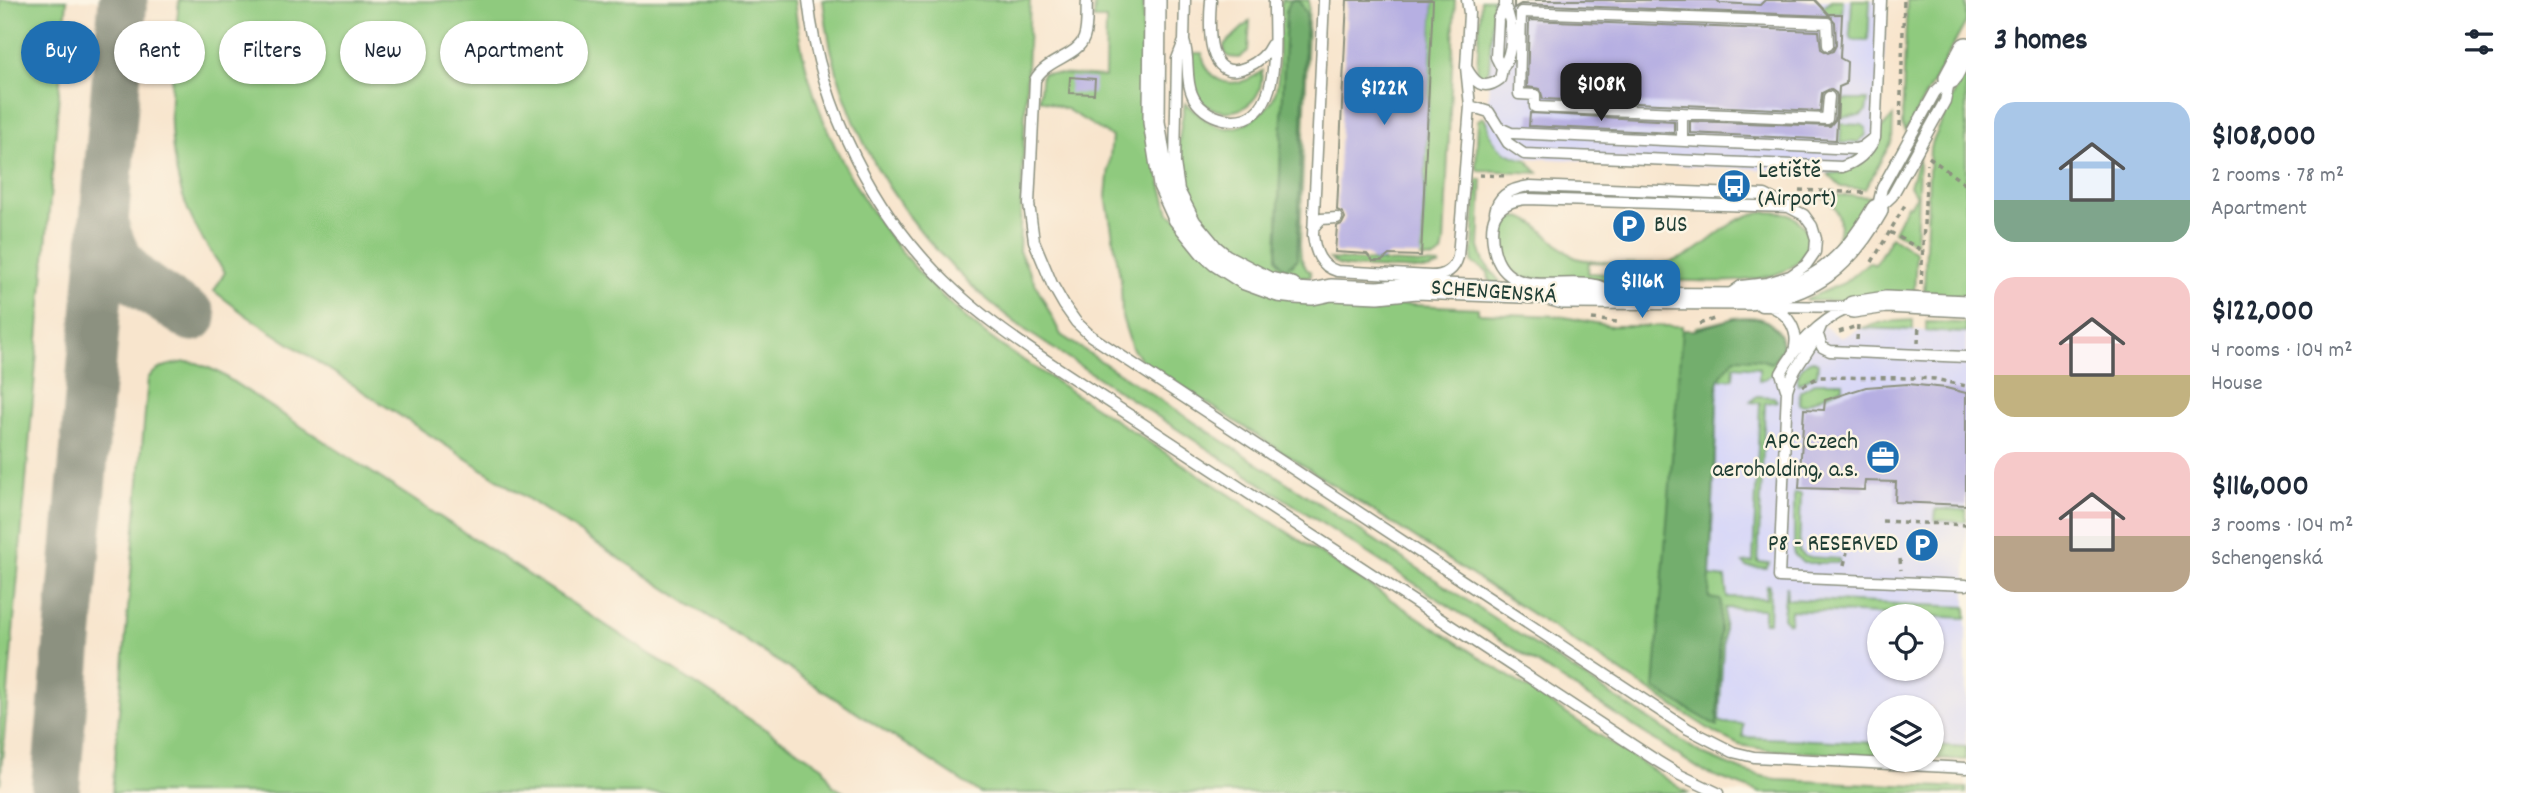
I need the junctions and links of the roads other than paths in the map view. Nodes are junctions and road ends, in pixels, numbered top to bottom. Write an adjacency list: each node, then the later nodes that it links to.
1 (808, 0): 40 (lane)
2 (1087, 0): 39 (lane)
3 (1156, 0): 28 (street, SCHENGENSKÁ)
4 (1185, 0): 14 (lane)
5 (1211, 0): 13 (lane)
6 (1274, 0): 13 (lane)
7 (1324, 0): 27 (lane)
8 (1467, 0): 12 (lane)
9 (1475, 0): 12 (lane)
10 (1881, 0): 23 (lane)
11 (1505, 3): 17 (lane)
12 (1469, 13): 17 (lane)
13 (1273, 40): 14 (lane)
14 (1184, 41): 28 (lane)
15 (1828, 45): 21 (lane)
16 (1966, 48): 18 (street, SCHENGENSKÁ)
17 (1466, 67): 20 (lane)
18 (1950, 78): 25 (lane, SCHENGENSKÁ)
19 (1829, 97): 21 (lane)
20 (1471, 106): 22 (lane); 27 (lane)
21 (1682, 113): 24 (lane)
22 (1496, 124): 23 (lane); 24 (lane)
23 (1875, 133): 24 (lane)
24 (1682, 141)
25 (1873, 202): 30 (street, SCHENGENSKÁ)
26 (1337, 218): 27 (lane)
27 (1313, 229)
28 (1331, 290): 29 (street, SCHENGENSKÁ)
29 (1628, 299): 30 (street, SCHENGENSKÁ); 30 (lane)
30 (1722, 299): 31 (lane)
31 (1767, 306): 33 (lane); 35 (lane)
32 (1966, 306): 33 (street)
33 (1855, 316): 34 (lane)
34 (1820, 331): 35 (lane); 36 (lane); 37 (lane)
35 (1794, 353): 37 (lane)
36 (1966, 357)
37 (1787, 390): 38 (lane)
38 (1966, 585)
39 (1966, 768)
40 (1718, 793)

